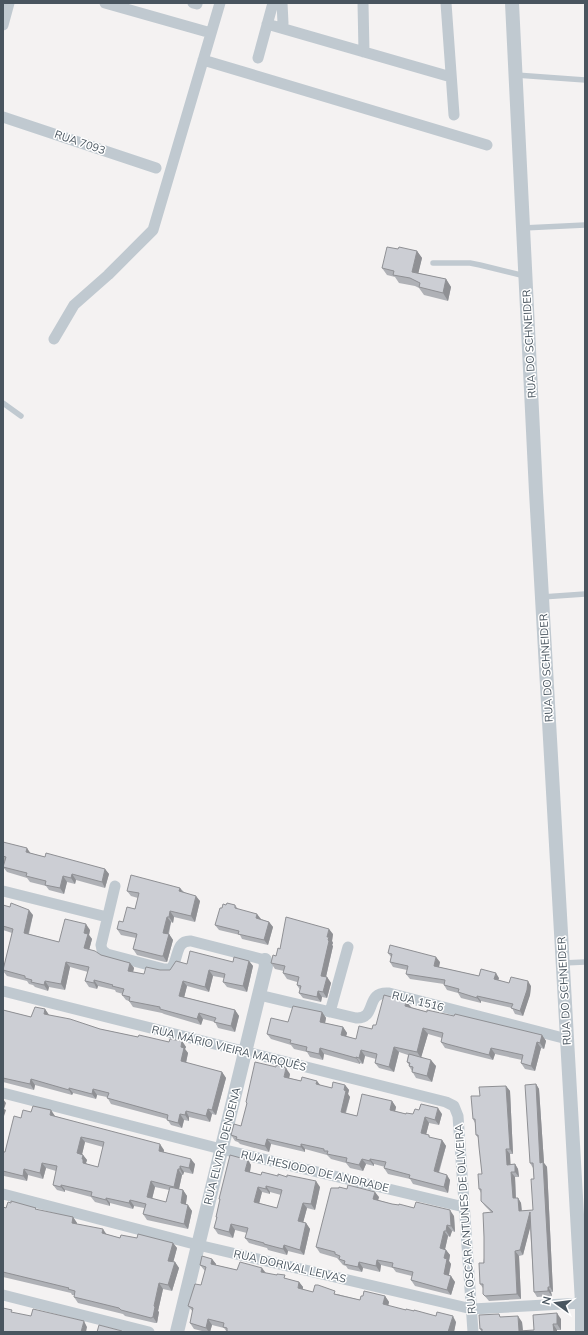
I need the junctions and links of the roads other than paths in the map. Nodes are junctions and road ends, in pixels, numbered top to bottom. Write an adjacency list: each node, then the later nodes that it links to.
1 (9, 3): 10 (street)
2 (105, 3): 12 (street)
3 (220, 3): 12 (street)
4 (273, 3): 9 (street)
5 (282, 3): 11 (street)
6 (363, 3): 13 (street)
7 (446, 3): 17 (street)
8 (512, 3): 16 (street, RUA DO SCHNEIDER)
9 (267, 24): 11 (street); 14 (street)
10 (3, 25)
11 (282, 28): 13 (street)
12 (211, 33): 15 (street)
13 (364, 52): 17 (street)
14 (258, 58)
15 (203, 60): 21 (street); 27 (street)
16 (515, 75): 18 (lane); 24 (street, RUA DO SCHNEIDER)
17 (451, 77): 19 (street)
18 (585, 80)
19 (454, 115)
20 (3, 117): 22 (street, RUA 7093)
21 (487, 145)
22 (156, 168)
23 (585, 225): 24 (lane)
24 (523, 228): 26 (street, RUA DO SCHNEIDER)
25 (433, 263): 26 (lane)
26 (525, 276): 31 (street, RUA DO SCHNEIDER)
27 (54, 339)
28 (3, 403): 29 (lane)
29 (21, 416)
30 (585, 594): 31 (lane)
31 (542, 598): 38 (street, RUA DO SCHNEIDER)
32 (115, 886): 34 (street)
33 (3, 890): 34 (street)
34 (107, 917): 36 (street)
35 (348, 947): 41 (street)
36 (265, 960): 40 (street, RUA ELVIRA DENDENA)
37 (585, 962): 38 (lane)
38 (563, 963): 42 (street, RUA DO SCHNEIDER)
39 (3, 991): 43 (street, RUA MÁRIO VIEIRA MARQUÊS)
40 (259, 995): 41 (street, RUA 1516); 43 (street, RUA ELVIRA DENDENA)
41 (330, 1012): 42 (street, RUA 1516)
42 (567, 1038): 51 (street, RUA DO SCHNEIDER)
43 (245, 1052): 45 (street, RUA MÁRIO VIEIRA MARQUÊS); 46 (street, RUA ELVIRA DENDENA)
44 (3, 1093): 46 (street, RUA HESIODO DE ANDRADE)
45 (454, 1106): 48 (street, RUA OSCAR ANTUNES DE OLIVEIRA)
46 (220, 1148): 48 (street, RUA HESIODO DE ANDRADE); 49 (street, RUA ELVIRA DENDENA)
47 (3, 1194): 49 (street, RUA DORIVAL LEIVAS)
48 (464, 1207): 52 (street, RUA OSCAR ANTUNES DE OLIVEIRA)
49 (198, 1244): 52 (street, RUA DORIVAL LEIVAS); 54 (street, RUA ELVIRA DENDENA)
50 (3, 1294): 53 (street)
51 (582, 1303): 52 (street, RUA DORIVAL LEIVAS); 56 (street, RUA DO SCHNEIDER)
52 (472, 1309): 55 (street, RUA OSCAR ANTUNES DE OLIVEIRA)
53 (149, 1332)
54 (177, 1332)
55 (473, 1332)
56 (582, 1332)

